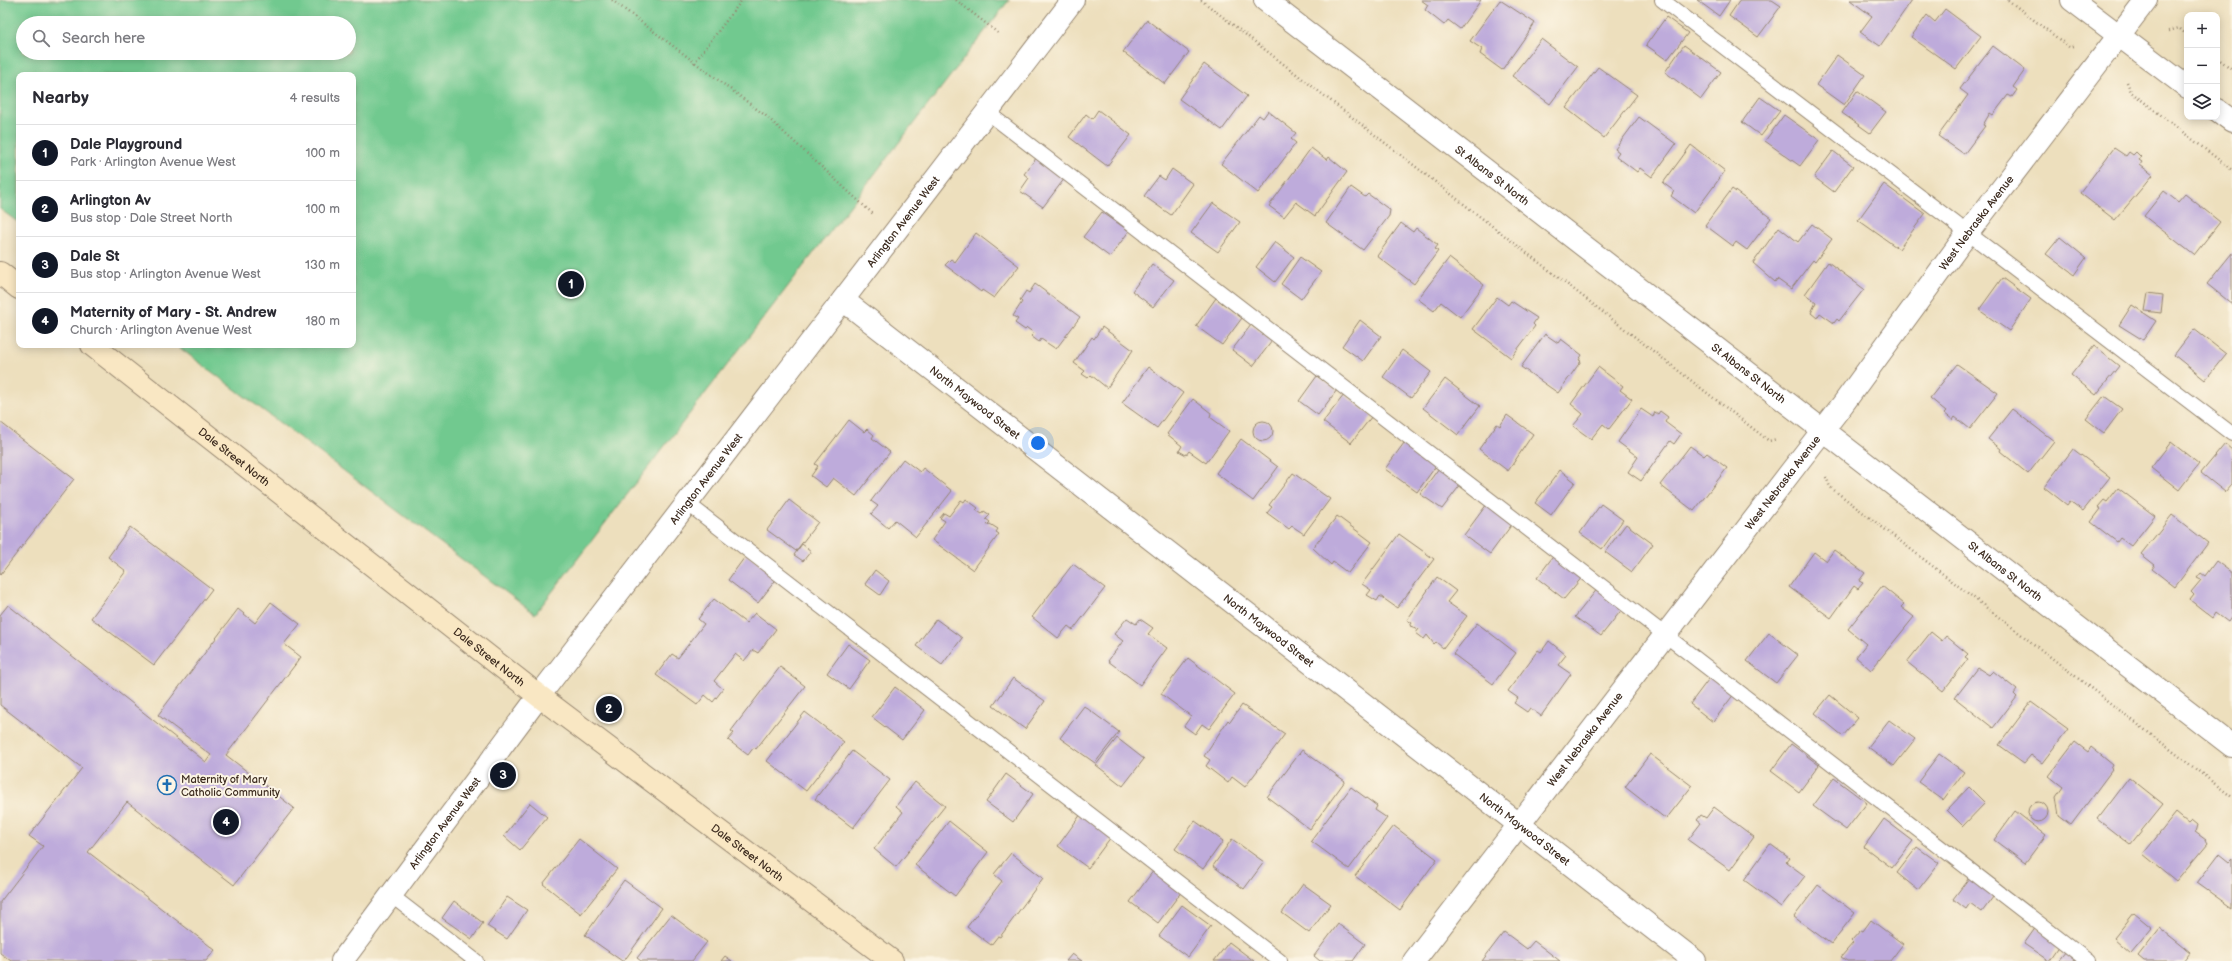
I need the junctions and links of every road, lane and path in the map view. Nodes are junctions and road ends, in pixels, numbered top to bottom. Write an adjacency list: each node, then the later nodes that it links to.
1 (612, 0): 17 (path)
2 (742, 0): 17 (path)
3 (956, 0): 13 (path)
4 (1074, 0): 21 (street, Arlington Avenue West)
5 (1201, 0): 33 (path)
6 (1265, 0): 31 (street, St Albans St North)
7 (1662, 0): 26 (lane)
8 (2008, 0): 15 (path)
9 (2072, 0): 14 (street)
10 (2146, 0): 14 (street, West Nebraska Avenue)
11 (2169, 31): 12 (path)
12 (2184, 32)
13 (998, 33)
14 (2120, 36): 20 (street); 26 (street, West Nebraska Avenue)
15 (2077, 45)
16 (2220, 60): 18 (path)
17 (694, 63): 25 (path)
18 (2232, 70)
19 (2127, 82): 24 (path)
20 (2184, 85)
21 (987, 112): 25 (street, Arlington Avenue West); 36 (lane)
22 (2220, 112): 23 (street)
23 (2232, 121)
24 (2232, 170)
25 (895, 233): 29 (street, Arlington Avenue West)
26 (1967, 234): 31 (street, West Nebraska Avenue); 32 (lane)
27 (0, 273): 28 (main road)
28 (16, 286)
29 (843, 300): 35 (street, Arlington Avenue West); 40 (street, North Maywood Street)
30 (96, 348): 37 (main road, Dale Street North)
31 (1822, 430): 36 (street, West Nebraska Avenue); 38 (street, St Albans St North)
32 (2232, 434)
33 (1777, 439)
34 (1826, 477): 39 (path)
35 (687, 503): 37 (street, Arlington Avenue West); 45 (lane)
36 (1665, 635): 40 (street, West Nebraska Avenue); 48 (lane)
37 (539, 696): 41 (street, Arlington Avenue West); 44 (main road, Dale Street North)
38 (2232, 746)
39 (2232, 797)
40 (1520, 823): 46 (street, West Nebraska Avenue); 47 (street, North Maywood Street)
41 (392, 896): 42 (street, Arlington Avenue West); 43 (lane)
42 (342, 961)
43 (476, 961)
44 (892, 961)
45 (1280, 961)
46 (1414, 961)
47 (1695, 961)
48 (2088, 961)

